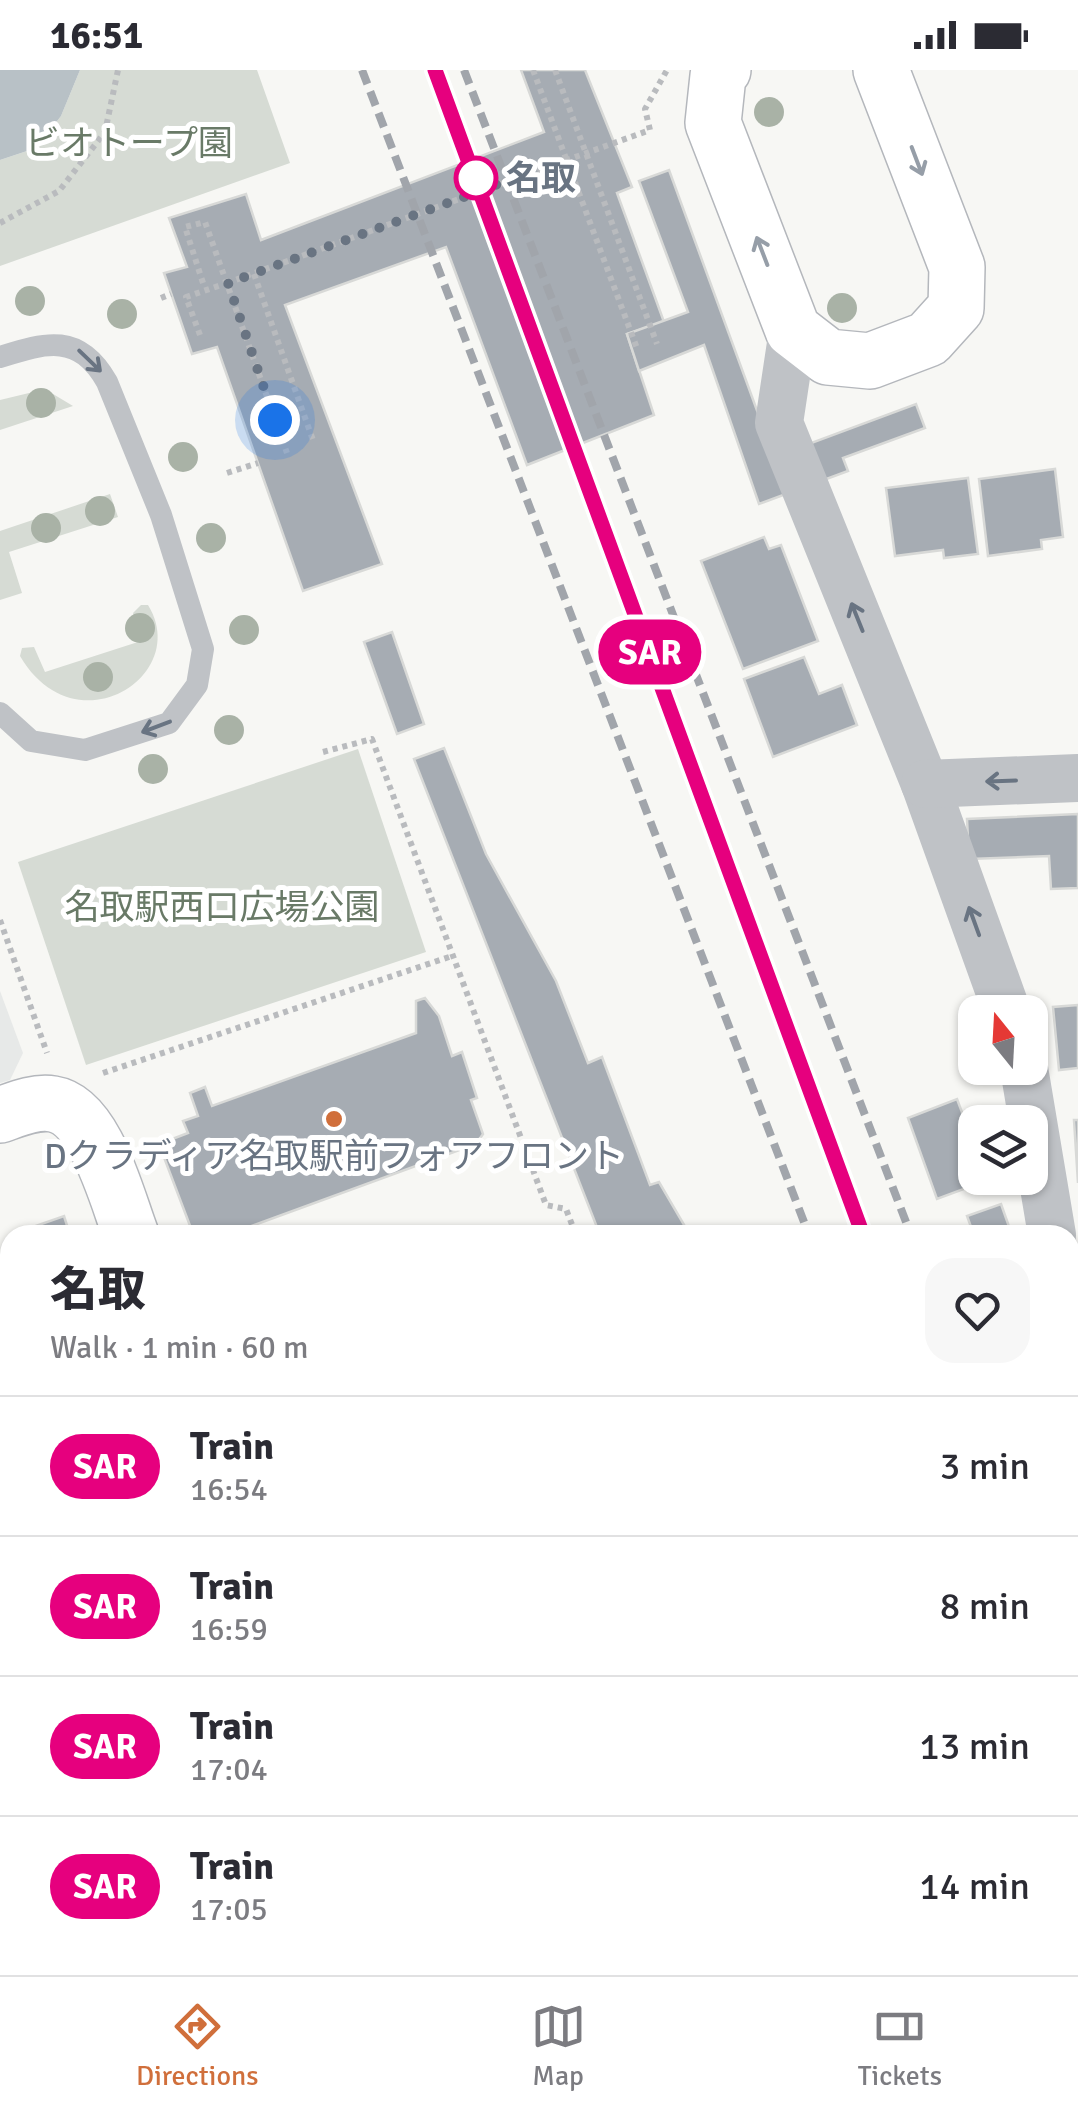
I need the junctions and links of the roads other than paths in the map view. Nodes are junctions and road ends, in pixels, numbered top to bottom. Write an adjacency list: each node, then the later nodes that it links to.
1 (723, 70): 3 (street, one-way to 1)
2 (882, 70): 3 (street, one-way to 3)
3 (793, 330): 7 (street, one-way to 3)
4 (0, 357): 5 (lane, one-way to 5)
5 (0, 712)
6 (1078, 778): 7 (street, one-way to 7)
7 (924, 784): 8 (street, one-way to 7)
8 (1001, 995)
9 (1027, 1085): 12 (street)
10 (0, 1115): 11 (street)
11 (127, 1225)
12 (1050, 1225)

